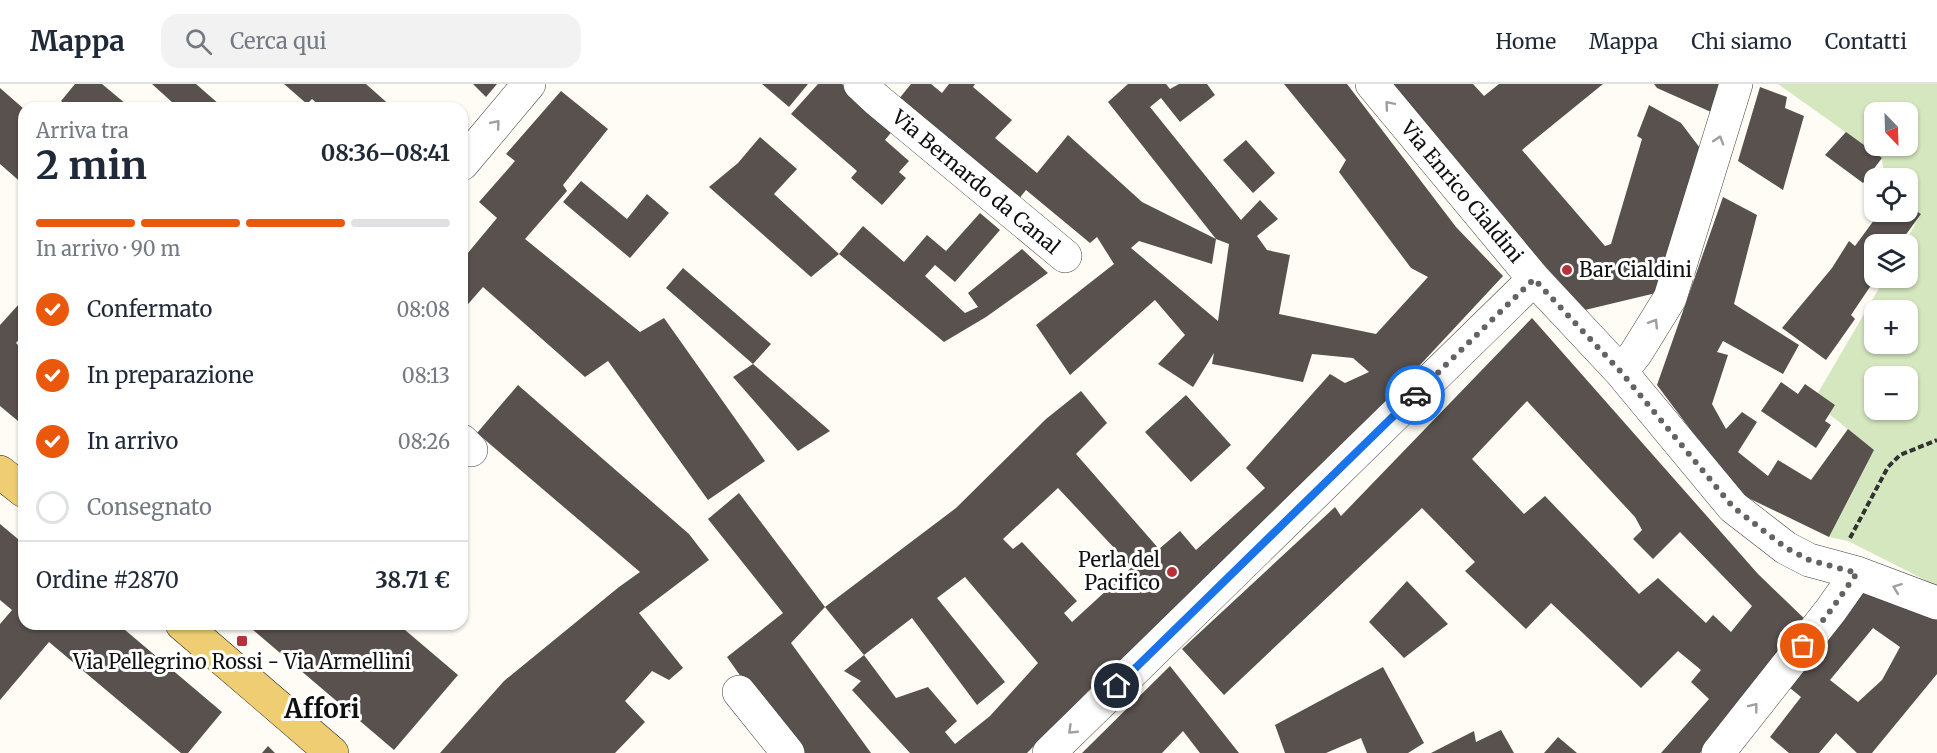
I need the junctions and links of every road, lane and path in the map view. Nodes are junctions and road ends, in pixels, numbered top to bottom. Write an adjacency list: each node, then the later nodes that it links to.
1 (530, 84): 5 (street, one-way to 1)
2 (860, 84): 6 (street, Via Bernardo da Canal)
3 (1372, 84): 7 (street, Via Enrico Cialdini, one-way to 3)
4 (1736, 84): 8 (street, one-way to 4)
5 (468, 157)
6 (1065, 256)
7 (1534, 279): 8 (street, Via Enrico Cialdini); 19 (street, one-way to 19)
8 (1621, 372): 13 (street, Via Enrico Cialdini)
9 (1937, 440): 12 (path)
10 (0, 472): 11 (main road)
11 (18, 486)
12 (1848, 541)
13 (1857, 573): 14 (street, Via Enrico Cialdini, one-way to 13); 20 (street, one-way to 13)
14 (1937, 603)
15 (189, 630): 17 (main road)
16 (739, 692): 18 (street)
17 (332, 753)
18 (788, 753)
19 (1049, 753)
20 (1718, 753)

